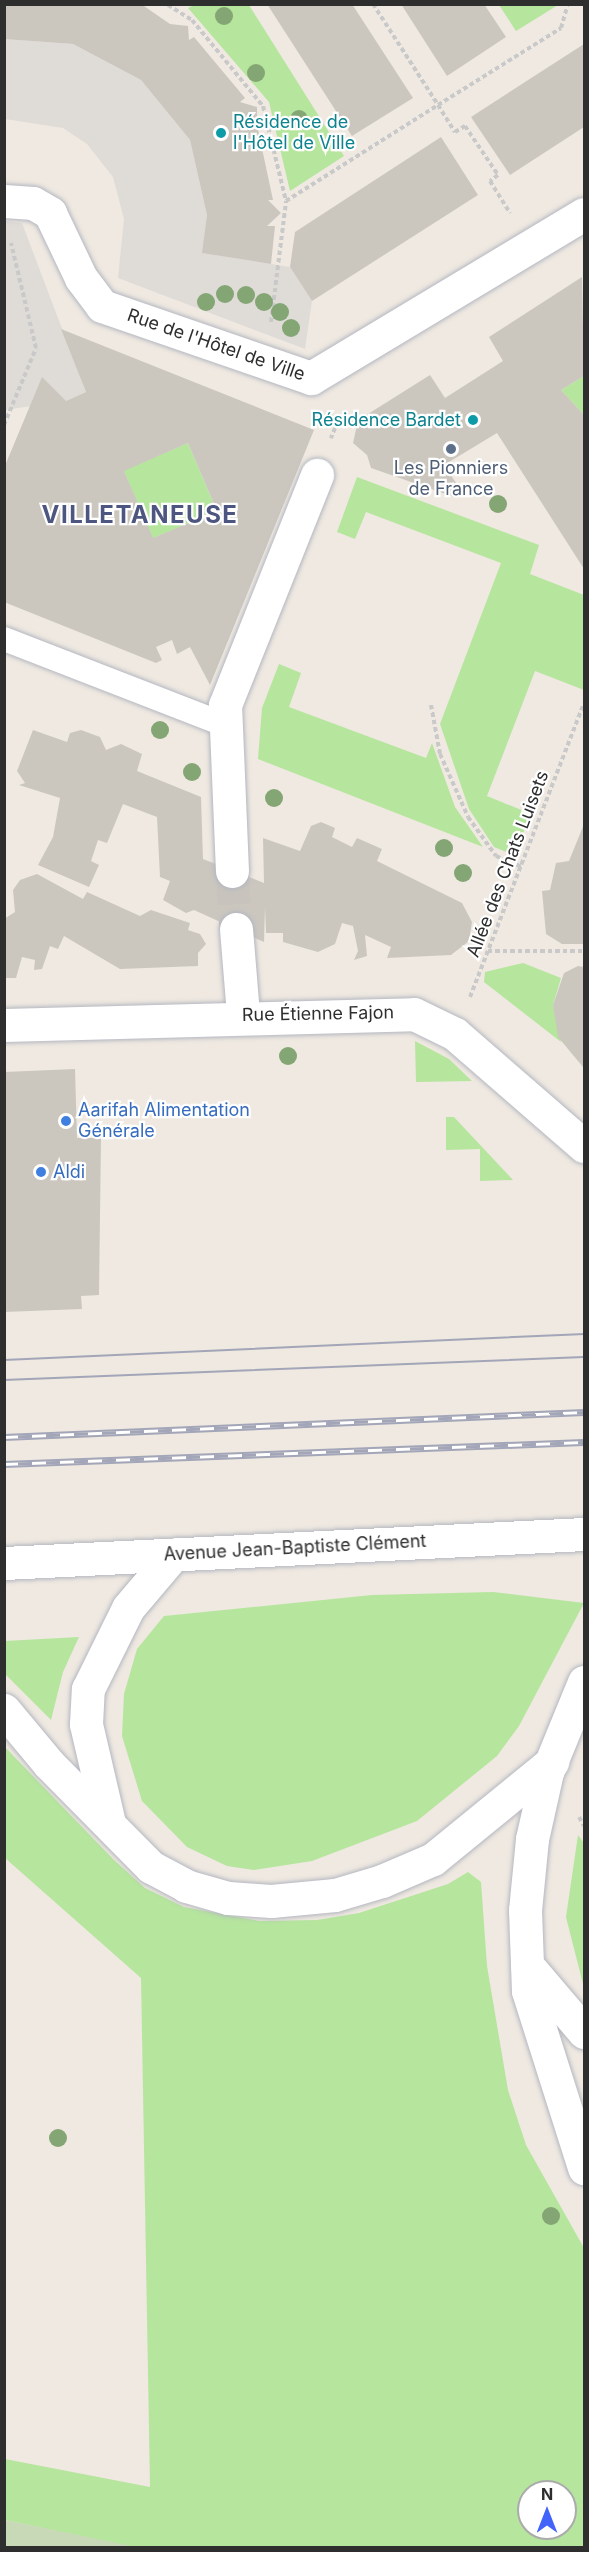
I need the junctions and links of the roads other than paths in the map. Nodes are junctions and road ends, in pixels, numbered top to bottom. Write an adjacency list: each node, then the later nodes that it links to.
1 (585, 214): 2 (street, Rue de l'Hôtel de Ville)
2 (6, 217)
3 (317, 475): 5 (street)
4 (4, 639): 5 (lane)
5 (223, 724): 6 (street)
6 (232, 870)
7 (236, 929): 8 (street)
8 (243, 1015): 9 (street, Rue Étienne Fajon); 10 (street, Rue Étienne Fajon)
9 (4, 1025)
10 (585, 1146)
11 (585, 1534): 12 (street, Avenue Jean-Baptiste Clément)
12 (173, 1555): 13 (street, Avenue Jean-Baptiste Clément); 17 (street)
13 (4, 1563)
14 (585, 1682): 16 (street)
15 (4, 1710): 17 (street)
16 (552, 1762): 17 (street); 18 (street)
17 (109, 1823)
18 (525, 1962): 19 (street); 20 (street)
19 (585, 2032)
20 (585, 2168)

